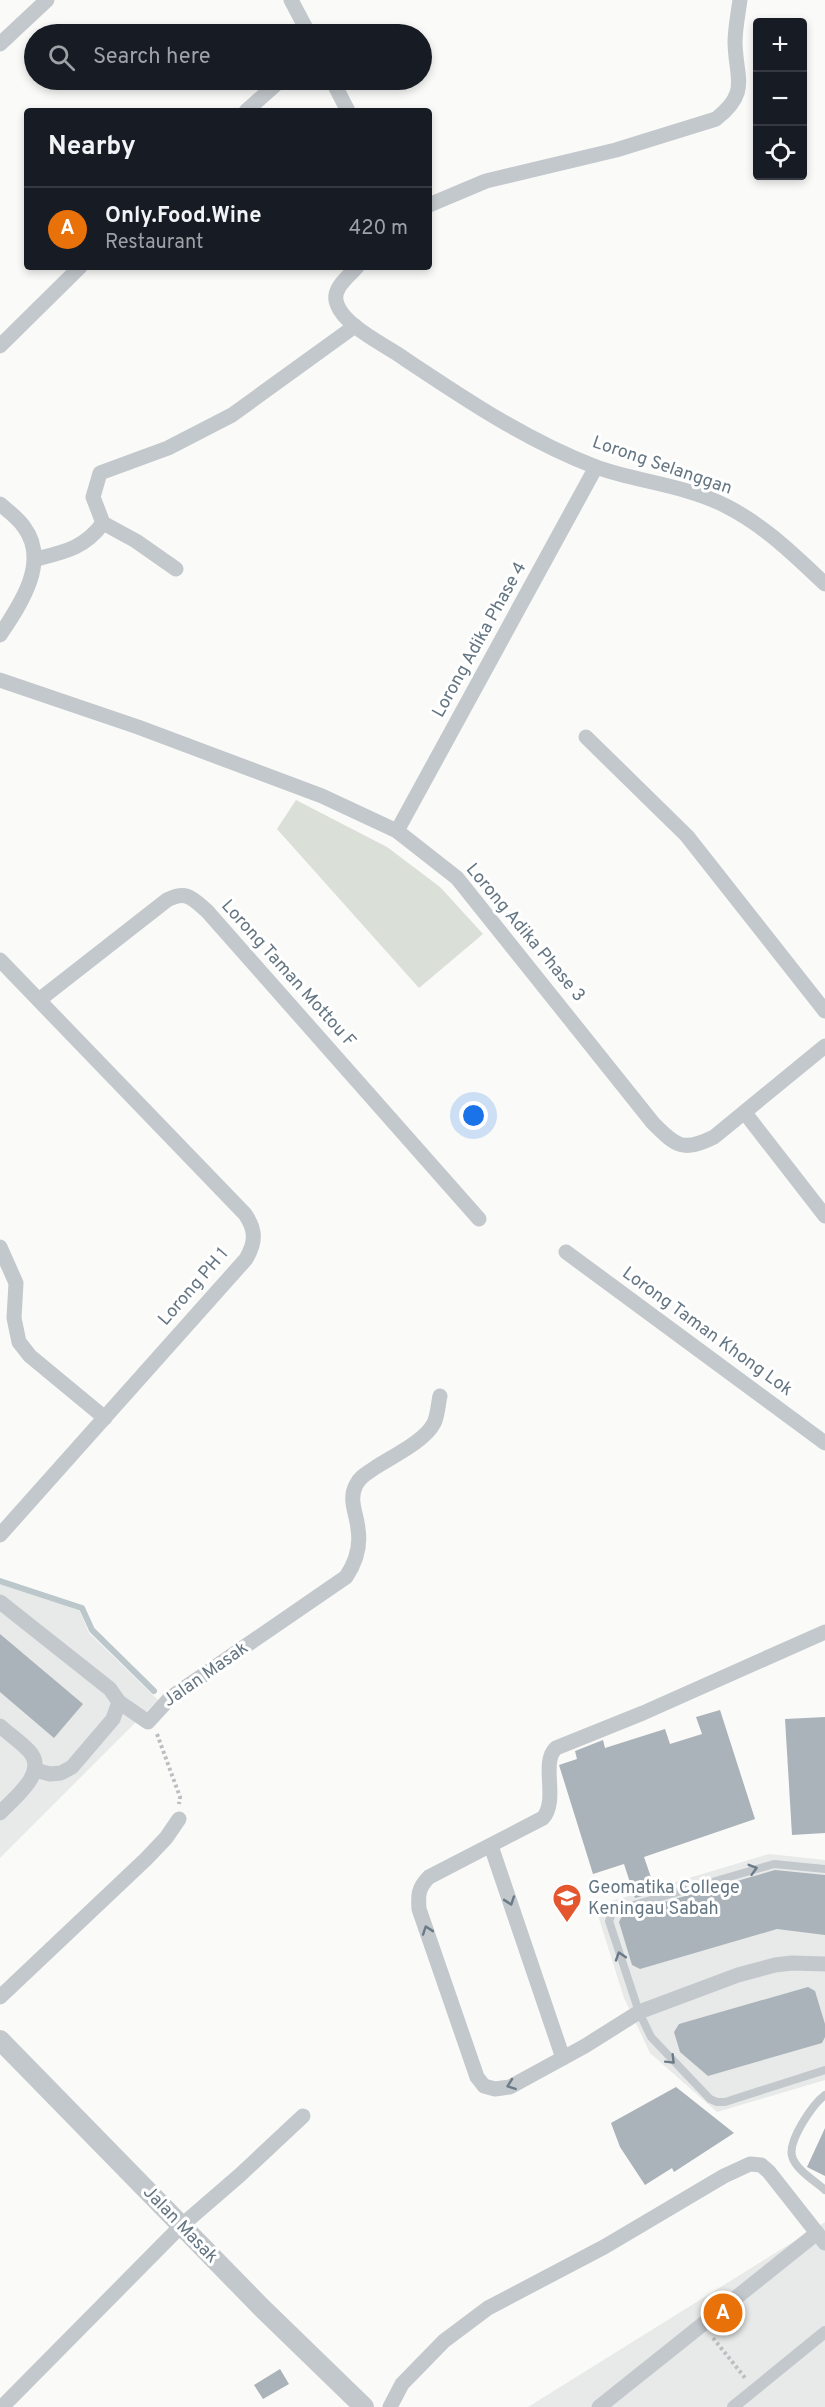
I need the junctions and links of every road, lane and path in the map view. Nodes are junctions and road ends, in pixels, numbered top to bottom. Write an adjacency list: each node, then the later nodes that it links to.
1 (47, 0): 5 (street)
2 (291, 0): 4 (street)
3 (740, 0): 10 (street)
4 (304, 24)
5 (0, 44)
6 (270, 90): 8 (street)
7 (337, 90): 9 (street)
8 (249, 108)
9 (346, 108)
10 (432, 204)
11 (77, 270): 14 (street)
12 (354, 270): 13 (street, Lorong Selanggan)
13 (355, 326): 15 (street, Lorong Selanggan); 17 (street)
14 (0, 346)
15 (596, 467): 20 (street, Lorong Selanggan); 24 (street, Lorong Adika Phase 4)
16 (0, 504): 18 (street)
17 (103, 524): 18 (street); 19 (street)
18 (36, 559): 21 (street)
19 (176, 569)
20 (825, 584)
21 (0, 635)
22 (0, 680): 24 (street, Lorong Adika Phase 3)
23 (586, 737): 27 (street)
24 (397, 831): 29 (street, Lorong Adika Phase 3)
25 (0, 960): 26 (street, Lorong PH 1)
26 (39, 1000): 31 (street, Lorong Taman Mottou F); 35 (street, Lorong PH 1)
27 (825, 1011)
28 (825, 1046): 29 (street, Lorong Adika Phase 3)
29 (745, 1113): 30 (street)
30 (825, 1216)
31 (479, 1219)
32 (0, 1246): 35 (street)
33 (566, 1252): 36 (street, Lorong Taman Khong Lok)
34 (440, 1396): 41 (street, Jalan Masak)
35 (105, 1418): 37 (street, Lorong PH 1)
36 (825, 1443)
37 (0, 1535)
38 (0, 1602): 40 (street)
39 (825, 1632): 46 (street)
40 (119, 1702): 41 (street); 43 (street)
41 (148, 1722): 45 (path, Jalan Masak)
42 (0, 1726): 43 (street)
43 (35, 1770): 44 (street)
44 (0, 1813)
45 (178, 1819): 49 (street)
46 (491, 1846): 52 (street, one-way to 52); 52 (street, one-way to 46)
47 (825, 1869): 50 (lane, one-way to 47)
48 (825, 1964): 50 (street)
49 (0, 1997)
50 (639, 2012): 52 (street); 53 (lane, one-way to 53)
51 (0, 2040): 57 (street, Jalan Masak)
52 (563, 2058)
53 (825, 2070)
54 (825, 2095): 56 (lane)
55 (303, 2116): 57 (street)
56 (825, 2190)
57 (180, 2226): 62 (street, Jalan Masak); 63 (street)
58 (821, 2238): 59 (street); 64 (street)
59 (702, 2325): 61 (path); 65 (street)
60 (825, 2332): 61 (street)
61 (755, 2390): 66 (street)
62 (361, 2406)
63 (2, 2407)
64 (390, 2407)
65 (599, 2407)
66 (733, 2407)

